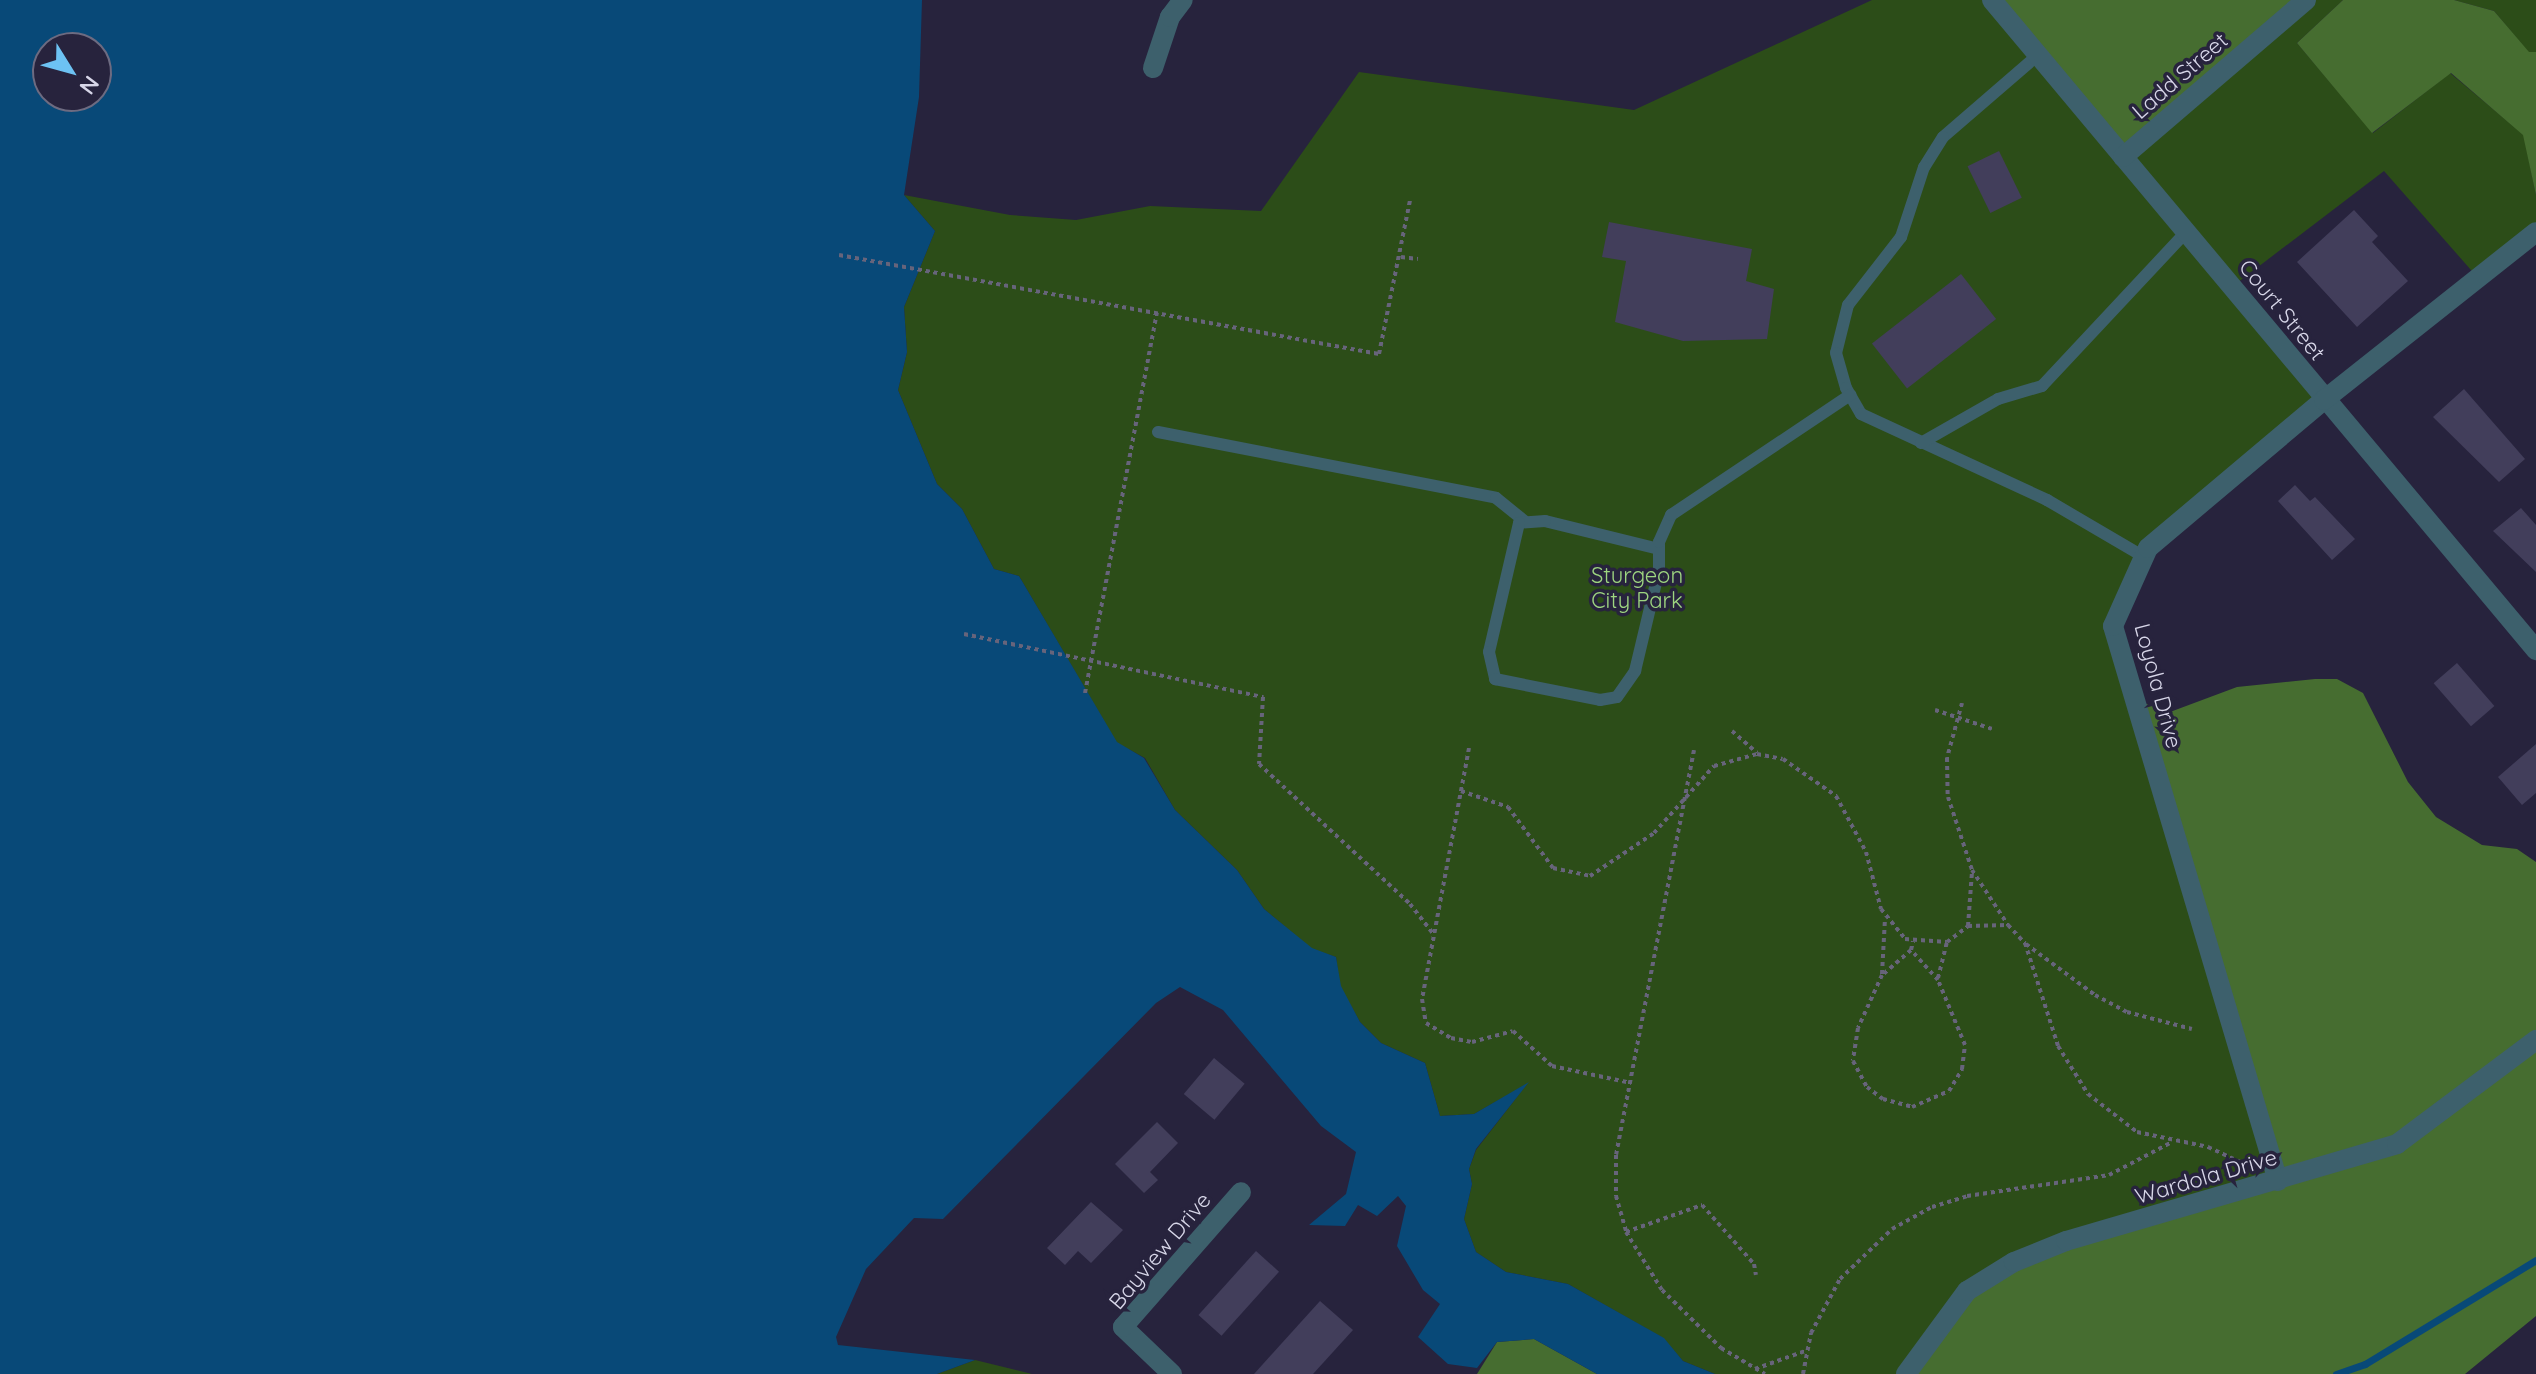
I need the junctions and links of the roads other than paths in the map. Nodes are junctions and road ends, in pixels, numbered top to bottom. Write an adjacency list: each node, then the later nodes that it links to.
1 (1183, 0): 5 (street)
2 (1992, 0): 4 (street, Court Street)
3 (2306, 0): 6 (street, Ladd Street)
4 (2038, 55): 6 (street, Court Street); 9 (lane)
5 (1153, 68)
6 (2123, 157): 7 (street, Court Street)
7 (2187, 231): 10 (street, Court Street); 12 (lane)
8 (2536, 232): 10 (street, Loyola Drive)
9 (1850, 395): 12 (lane); 14 (lane)
10 (2324, 400): 15 (street, Loyola Drive); 16 (street, Court Street)
11 (1158, 432): 13 (lane)
12 (1921, 443): 15 (lane)
13 (1524, 521): 14 (lane); 14 (lane)
14 (1659, 549)
15 (2144, 557): 18 (street, Loyola Drive)
16 (2536, 650)
17 (2536, 1040): 18 (street, Wardola Drive)
18 (2278, 1181): 21 (street, Wardola Drive)
19 (1241, 1192): 20 (street, Bayview Drive)
20 (1172, 1374)
21 (1906, 1374)

